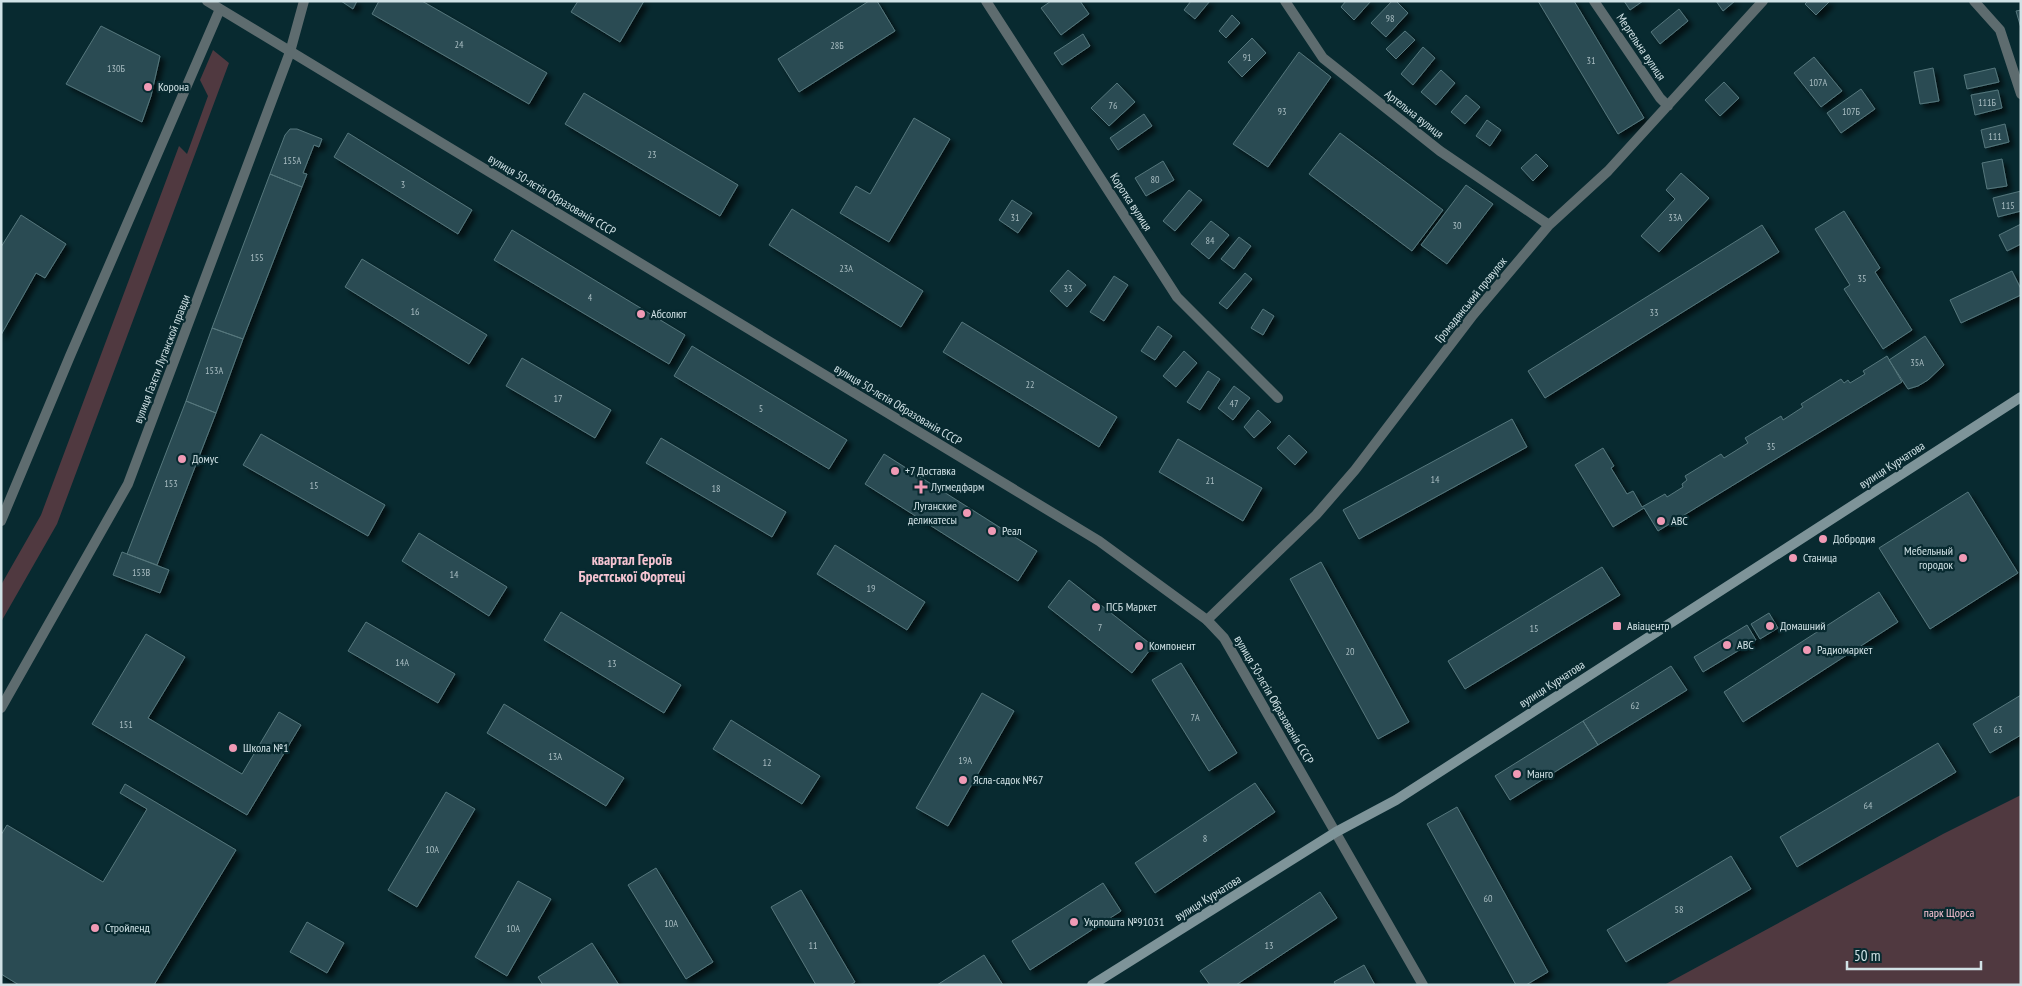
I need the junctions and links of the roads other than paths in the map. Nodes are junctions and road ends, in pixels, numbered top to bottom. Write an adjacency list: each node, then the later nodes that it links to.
1 (207, 1): 8 (street, вулиця 50-лєтія Образованія СССР)
2 (304, 1): 9 (street, вулиця Газєти Луганской правди)
3 (986, 1): 14 (street, Коротка вулиця)
4 (1286, 1): 12 (street, Артельна вулиця)
5 (1594, 1): 11 (street, Мергельна вулиця)
6 (1763, 1): 11 (street, Громадянський провулок)
7 (1974, 1): 10 (street)
8 (222, 5): 9 (street, вулиця 50-лєтія Образованія СССР); 15 (street)
9 (290, 52): 16 (street, вулиця 50-лєтія Образованія СССР); 17 (street, вулиця Газєти Луганской правди)
10 (2021, 94)
11 (1668, 106): 12 (street, Громадянський провулок)
12 (1549, 225): 16 (street, Громадянський провулок)
13 (2021, 397): 18 (main road, вулиця Курчатова)
14 (1278, 398)
15 (1, 521)
16 (1207, 620): 18 (street, вулиця 50-лєтія Образованія СССР)
17 (1, 708)
18 (1336, 832): 19 (main road, вулиця Курчатова); 20 (street, вулиця 50-лєтія Образованія СССР)
19 (1092, 985)
20 (1423, 985)

